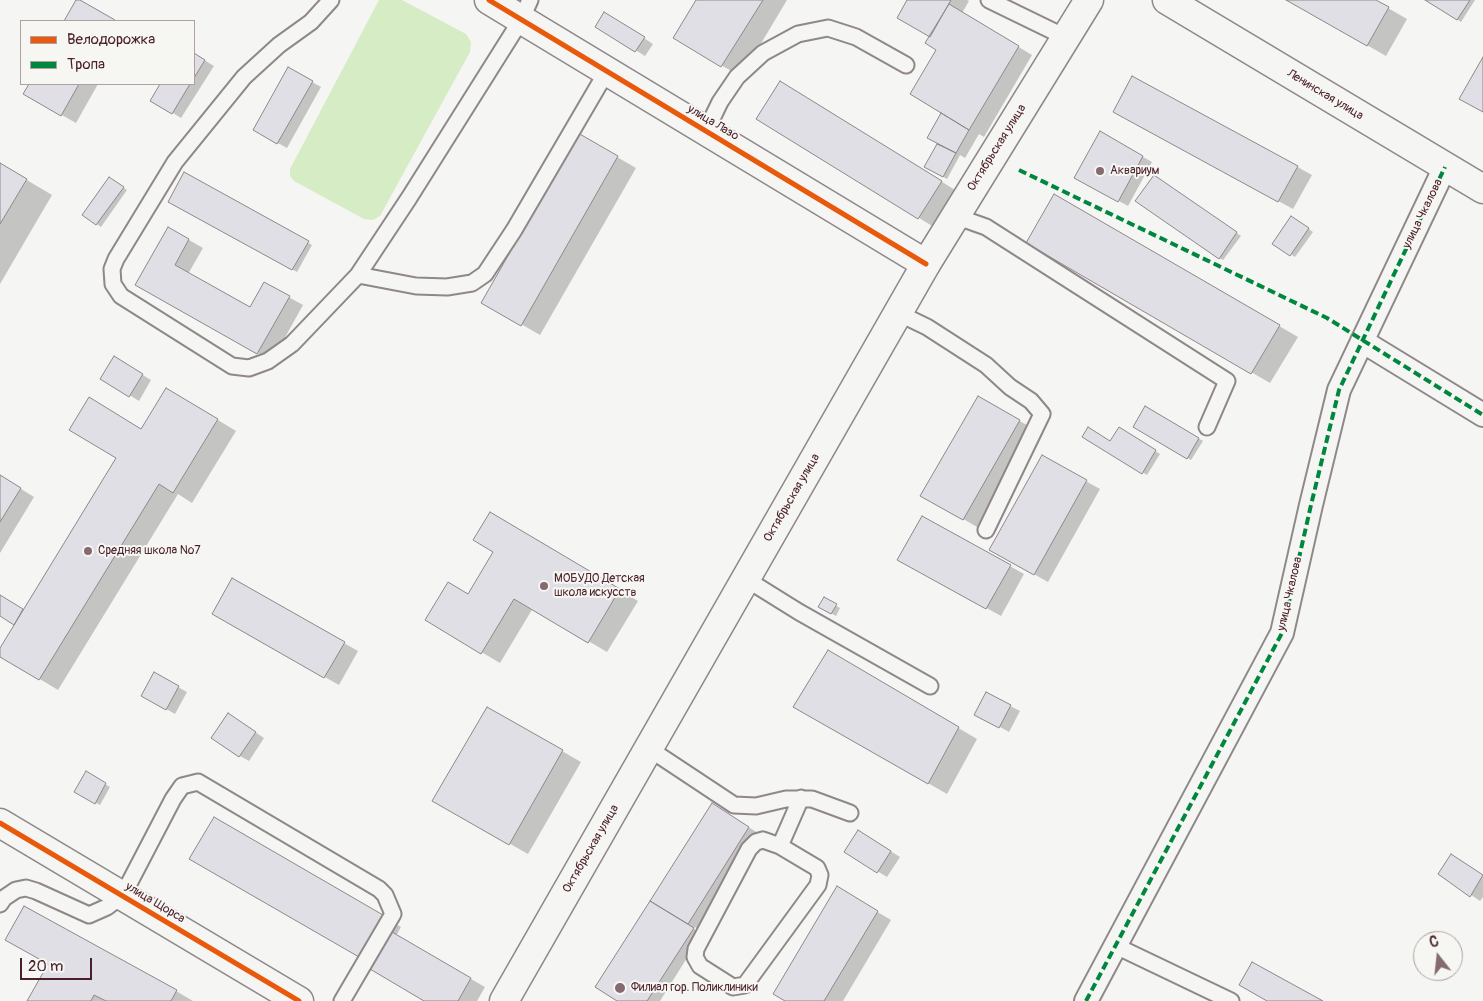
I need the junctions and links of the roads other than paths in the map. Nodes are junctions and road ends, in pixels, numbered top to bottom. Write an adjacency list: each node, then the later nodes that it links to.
1 (331, 0): 15 (lane)
2 (489, 0): 6 (main road, улица Лазо)
3 (988, 0): 7 (lane)
4 (1089, 0): 7 (main road, Октябрьская улица)
5 (1167, 0): 11 (main road, Ленинская улица)
6 (526, 10): 9 (main road, улица Лазо); 15 (lane)
7 (1065, 37): 13 (main road, Октябрьская улица)
8 (906, 65): 10 (lane)
9 (607, 71): 10 (main road, улица Лазо); 15 (lane)
10 (706, 131): 14 (main road, улица Лазо)
11 (1445, 167): 12 (main road, Ленинская улица); 17 (street, улица Чкалова)
12 (1481, 184)
13 (955, 216): 14 (main road, Октябрьская улица); 19 (lane)
14 (926, 264): 16 (main road, Октябрьская улица)
15 (358, 274)
16 (898, 313): 20 (lane); 21 (main road, Октябрьская улица)
17 (1362, 341): 18 (street); 30 (street, улица Чкалова)
18 (1483, 416)
19 (1207, 427)
20 (986, 530)
21 (746, 579): 22 (lane); 23 (main road, Октябрьская улица)
22 (930, 686)
23 (648, 748): 24 (lane); 33 (main road, Октябрьская улица)
24 (801, 798): 25 (lane); 27 (lane)
25 (850, 813)
26 (0, 823): 28 (main road, улица Щорса)
27 (780, 846): 27 (lane)
28 (122, 895): 29 (lane); 31 (main road, улица Щорса); 32 (lane)
29 (0, 904)
30 (1116, 946): 34 (street, улица Чкалова); 35 (lane)
31 (299, 1001)
32 (342, 1001)
33 (504, 1001)
34 (1086, 1001)
35 (1231, 1001)

